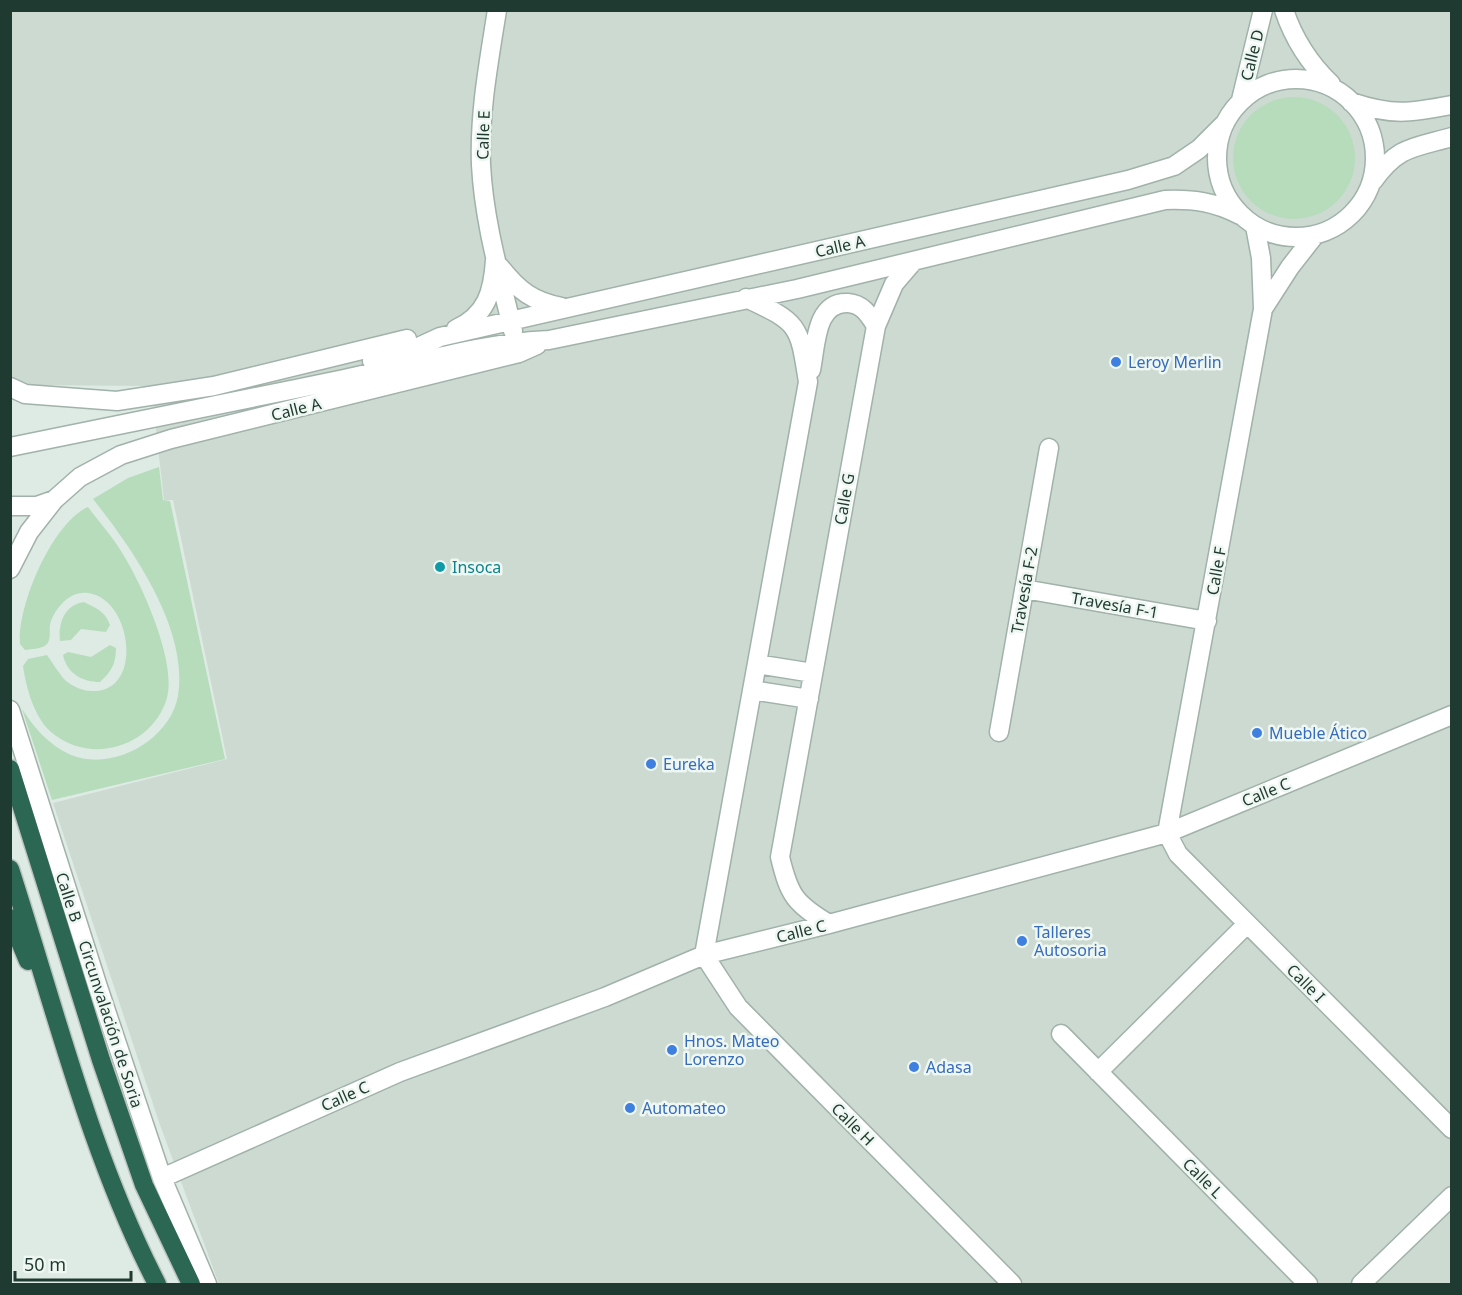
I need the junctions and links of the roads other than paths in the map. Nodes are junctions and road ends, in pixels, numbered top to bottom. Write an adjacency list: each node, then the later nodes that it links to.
1 (496, 10): 12 (street, Calle E)
2 (1263, 10): 5 (street, Calle D)
3 (1284, 10): 4 (street, Calle D)
4 (1345, 97): 5 (street); 6 (street); 9 (street)
5 (1241, 100): 7 (street)
6 (1452, 105)
7 (1225, 123): 10 (street); 15 (street, Calle A)
8 (1452, 137): 9 (street)
9 (1371, 185): 11 (street)
10 (1247, 221): 11 (street); 13 (street, Calle A); 16 (street, Calle F)
11 (1315, 235): 16 (street, Calle F)
12 (495, 260): 15 (street); 17 (street, Calle E); 19 (street, Calle E)
13 (912, 263): 14 (street, Calle A); 18 (street, Calle G)
14 (746, 298): 20 (street, Calle A); 22 (street)
15 (570, 309): 17 (street, Calle A)
16 (1263, 309): 31 (street, Calle F)
17 (511, 321): 19 (street, Calle A); 21 (street, Calle E)
18 (876, 326): 22 (street); 33 (street, Calle G)
19 (440, 337): 23 (street, Calle A); 24 (street, Calle A)
20 (549, 340): 21 (street, Calle A); 27 (street, Calle A)
21 (516, 341): 24 (street, Calle A)
22 (808, 382): 32 (street)
23 (15, 393)
24 (240, 399): 25 (street, Calle A)
25 (10, 447)
26 (1049, 448): 30 (street, Travesía F-2)
27 (54, 500): 28 (street, Calle A); 29 (street, Calle A)
28 (10, 506)
29 (10, 569)
30 (1024, 589): 31 (street, Travesía F-1); 38 (street, Travesía F-2)
31 (1207, 621): 40 (street, Calle F)
32 (757, 664): 33 (street); 34 (street)
33 (813, 673): 35 (street, Calle G)
34 (752, 690): 35 (street); 45 (street)
35 (808, 699): 43 (street, Calle G)
36 (10, 711): 50 (street, Calle B)
37 (1452, 716): 40 (street, Calle C)
38 (999, 732)
39 (10, 769): 53 (highway, Circunvalación de Soria)
40 (1167, 833): 43 (street, Calle C); 44 (street, Calle I)
41 (10, 868): 47 (highway)
42 (10, 918): 47 (highway)
43 (829, 924): 45 (street, Calle C)
44 (1247, 924): 48 (street); 49 (street, Calle I)
45 (704, 955): 50 (street, Calle C); 55 (street, Calle H)
46 (1061, 1034): 48 (street, Calle L)
47 (68, 1056): 52 (highway)
48 (1098, 1072): 56 (street, Calle L)
49 (1452, 1129)
50 (162, 1178): 54 (street, Calle B)
51 (1452, 1196): 57 (street)
52 (157, 1284)
53 (191, 1284)
54 (207, 1284)
55 (1012, 1284)
56 (1308, 1284)
57 (1361, 1284)

